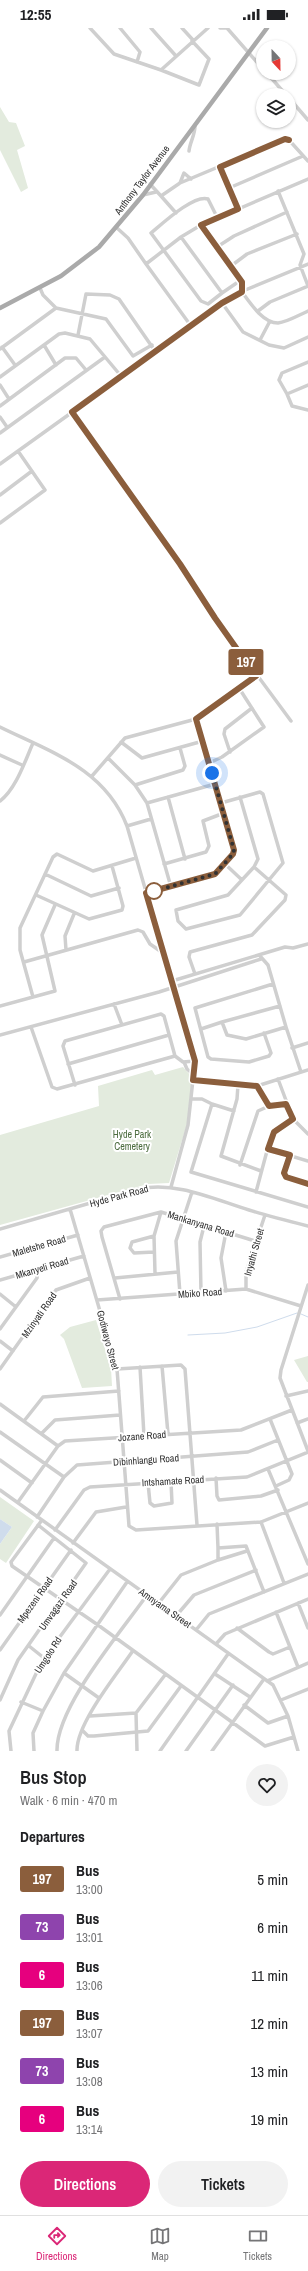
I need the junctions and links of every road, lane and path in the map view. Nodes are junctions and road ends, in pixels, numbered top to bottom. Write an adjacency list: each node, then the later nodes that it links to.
1 (90, 28): 12 (street)
2 (120, 28): 12 (street)
3 (151, 28): 11 (street)
4 (182, 28): 9 (street)
5 (208, 28): 9 (street)
6 (220, 28): 7 (street)
7 (227, 28): 10 (street)
8 (267, 28): 10 (main road, Anthony Taylor Avenue)
9 (192, 41): 11 (street); 14 (street)
10 (248, 53): 13 (street); 19 (main road, Anthony Taylor Avenue)
11 (176, 56): 14 (street)
12 (137, 62): 14 (street)
13 (256, 62)
14 (160, 70)
15 (273, 80): 16 (street)
16 (280, 88)
17 (296, 106): 18 (street)
18 (308, 120)
19 (195, 123): 20 (main road, Anthony Taylor Avenue); 21 (street)
20 (189, 132): 21 (street); 28 (main road, Anthony Taylor Avenue)
21 (190, 143): 22 (street)
22 (189, 151)
23 (303, 156): 24 (street); 25 (street); 30 (street)
24 (308, 161)
25 (220, 167): 26 (street); 30 (street)
26 (192, 179): 29 (street); 29 (street)
27 (308, 179): 31 (street)
28 (150, 184): 32 (street); 33 (main road, Anthony Taylor Avenue)
29 (180, 184): 34 (street)
30 (229, 188): 35 (street)
31 (278, 191): 35 (street); 36 (street)
32 (156, 192): 33 (street); 34 (street)
33 (142, 195): 40 (main road, Anthony Taylor Avenue)
34 (162, 196): 37 (street)
35 (238, 209): 38 (street)
36 (287, 212): 41 (street); 43 (street)
37 (176, 213): 38 (street); 44 (street)
38 (217, 217): 39 (street)
39 (201, 225): 42 (street); 43 (street)
40 (116, 228): 45 (street); 50 (main road, Anthony Taylor Avenue)
41 (296, 234): 47 (street); 48 (street)
42 (181, 237): 44 (street); 52 (street)
43 (217, 247): 47 (street)
44 (164, 251): 45 (street); 54 (street)
45 (146, 264): 62 (street)
46 (308, 264): 48 (street)
47 (231, 266): 49 (street)
48 (300, 267): 51 (street); 58 (street)
49 (241, 280): 51 (street); 52 (street)
50 (40, 288): 55 (main road, Anthony Taylor Avenue); 56 (street)
51 (242, 292): 53 (street); 58 (street)
52 (222, 293): 54 (street)
53 (222, 303): 57 (street); 65 (street)
54 (208, 304): 57 (street)
55 (0, 308)
56 (56, 308): 60 (street); 68 (street)
57 (215, 309): 62 (street)
58 (258, 311): 61 (street)
59 (308, 311): 61 (street)
60 (82, 313): 63 (street); 67 (street); 70 (street)
61 (270, 321): 65 (street)
62 (191, 326): 69 (street)
63 (78, 335): 66 (street); 71 (street)
64 (308, 337): 65 (street)
65 (260, 340)
66 (44, 345): 74 (street); 75 (street)
67 (152, 346): 69 (street); 70 (street)
68 (1, 348): 74 (street)
69 (155, 351): 73 (street)
70 (133, 356): 73 (street)
71 (105, 357): 76 (street); 77 (street)
72 (308, 362): 81 (street)
73 (137, 364): 77 (street)
74 (16, 365): 78 (street)
75 (56, 365): 76 (street); 82 (street)
76 (86, 370): 87 (street)
77 (121, 376): 85 (street)
78 (0, 377)
79 (0, 385): 82 (street)
80 (308, 386): 81 (street)
81 (286, 394): 84 (street)
82 (9, 399): 83 (street)
83 (0, 406)
84 (308, 410)
85 (72, 412): 89 (street); 94 (street)
86 (0, 417): 87 (street)
87 (7, 427): 88 (street)
88 (0, 433)
89 (18, 451): 90 (street); 91 (street)
90 (0, 464)
91 (32, 471): 92 (street); 93 (street)
92 (0, 495)
93 (0, 523)
94 (256, 676): 95 (street); 98 (street)
95 (239, 688): 96 (street); 97 (street)
96 (252, 708): 104 (street); 104 (street)
97 (196, 719): 100 (street); 101 (street)
98 (291, 721)
99 (0, 727): 102 (street)
100 (202, 741): 103 (street); 107 (street)
101 (121, 742): 103 (street); 106 (street)
102 (33, 743): 108 (street); 109 (street)
103 (180, 748): 110 (street)
104 (230, 752): 107 (street)
105 (0, 756): 108 (street)
106 (108, 758): 109 (street); 110 (street)
107 (209, 763): 111 (street)
108 (22, 765): 114 (street)
109 (92, 776): 119 (street)
110 (135, 784): 115 (street)
111 (215, 784): 112 (street); 116 (street)
112 (168, 797): 115 (street); 121 (street)
113 (240, 797): 116 (street); 125 (street); 128 (street)
114 (0, 801)
115 (147, 803): 118 (street)
116 (221, 804): 117 (street)
117 (224, 814): 121 (street); 123 (street)
118 (151, 819): 119 (street); 122 (street)
119 (127, 826): 120 (street)
120 (136, 858): 124 (street); 131 (street)
121 (185, 859): 122 (street)
122 (164, 864): 129 (street)
123 (225, 864): 127 (street); 129 (street)
124 (112, 866): 126 (street); 130 (street)
125 (254, 867): 127 (street); 128 (street)
126 (45, 874): 130 (street); 132 (street)
127 (242, 880): 128 (street)
128 (270, 881): 141 (street)
129 (171, 887): 131 (street)
130 (119, 888): 134 (street)
131 (146, 893): 137 (street)
132 (36, 895): 133 (street); 140 (street)
133 (55, 904): 134 (street); 138 (street)
134 (74, 914): 136 (street)
135 (308, 944): 139 (street)
136 (66, 950): 137 (street); 138 (street)
137 (163, 953): 142 (street)
138 (46, 956): 140 (street); 145 (street)
139 (260, 957): 141 (street); 143 (street); 144 (street)
140 (24, 962): 145 (street)
141 (195, 974): 142 (street)
142 (172, 981): 144 (street)
143 (273, 984): 148 (street); 153 (street)
144 (173, 987): 146 (street); 160 (street)
145 (33, 997): 147 (street)
146 (114, 1004): 150 (street); 151 (street)
147 (0, 1006)
148 (280, 1006): 149 (street); 152 (street)
149 (222, 1022): 153 (street); 154 (street)
150 (122, 1025): 156 (street); 162 (street)
151 (31, 1027): 155 (street); 168 (street)
152 (286, 1027): 154 (street); 158 (street)
153 (201, 1029): 154 (street)
154 (264, 1033)
155 (0, 1035)
156 (170, 1035): 159 (street); 162 (street)
157 (308, 1043): 158 (street)
158 (292, 1048): 164 (street)
159 (175, 1056): 161 (street); 168 (street)
160 (195, 1061): 161 (street); 165 (street)
161 (184, 1062): 165 (street)
162 (68, 1064): 168 (street)
163 (308, 1070): 164 (street)
164 (301, 1072): 166 (street)
165 (194, 1075): 167 (street)
166 (278, 1079): 170 (street); 173 (street)
167 (193, 1080): 169 (street); 171 (street)
168 (75, 1085)
169 (238, 1085): 170 (street); 175 (street)
170 (257, 1086): 174 (street)
171 (191, 1099): 172 (street); 184 (street)
172 (212, 1104): 175 (street); 186 (street)
173 (286, 1104): 174 (street); 176 (street)
174 (269, 1106): 181 (street)
175 (234, 1111): 181 (street)
176 (293, 1119): 177 (street); 178 (street)
177 (308, 1134)
178 (268, 1149): 179 (street); 182 (street)
179 (290, 1155): 180 (street); 183 (street)
180 (308, 1160)
181 (240, 1165): 182 (street)
182 (261, 1172): 186 (street)
183 (308, 1184)
184 (171, 1187): 185 (street, Hyde Park Road); 188 (street, Hyde Park Road)
185 (192, 1192): 190 (street, Hyde Park Road); 191 (street)
186 (256, 1192): 187 (street)
187 (308, 1207)
188 (70, 1209): 194 (street, Hyde Park Road); 196 (street, Godiwayo Street)
189 (161, 1212): 191 (street, Mankanyana Road); 197 (street); 206 (street, Mankanyana Road)
190 (266, 1215): 193 (street, Hyde Park Road); 198 (street, Inyathi Street)
191 (183, 1218): 192 (street, Mankanyana Road); 203 (street)
192 (204, 1226): 195 (street, Mankanyana Road); 211 (street)
193 (308, 1226)
194 (0, 1229)
195 (226, 1232): 198 (street, Mankanyana Road); 210 (street)
196 (78, 1235): 200 (street, Godiwayo Street); 201 (street, Maletshe Road)
197 (154, 1236): 199 (street); 199 (street)
198 (255, 1241): 209 (street, Inyathi Street)
199 (154, 1252): 204 (street)
200 (84, 1256): 202 (street, Mkanyeli Road); 205 (street, Godiwayo Street)
201 (0, 1257)
202 (38, 1270): 207 (street, Mkanyeli Road); 217 (street)
203 (178, 1272): 204 (street); 213 (street)
204 (155, 1273): 206 (street)
205 (90, 1278): 215 (street, Godiwayo Street); 220 (street, Mzinyati Road)
206 (115, 1278): 214 (street, Mankanyana Road)
207 (0, 1280)
208 (308, 1285): 216 (street)
209 (246, 1289): 210 (street, Mbiko Road); 216 (street, Mbiko Road)
210 (226, 1291): 211 (street, Mbiko Road)
211 (201, 1293): 213 (street, Mbiko Road)
212 (0, 1294): 217 (street)
213 (180, 1294): 214 (street, Mbiko Road)
214 (120, 1299): 215 (street, Mbiko Road)
215 (97, 1300): 224 (street, Godiwayo Street)
216 (301, 1306): 227 (street)
217 (16, 1307): 218 (street)
218 (1, 1326)
219 (0, 1341): 220 (street)
220 (14, 1351): 223 (street, Mzinyati Road)
221 (162, 1366): 222 (street); 237 (street); 238 (street)
222 (140, 1367): 224 (street); 239 (street)
223 (0, 1369)
224 (117, 1369): 225 (street, Godiwayo Street)
225 (119, 1391): 230 (street, Godiwayo Street); 233 (street)
226 (308, 1391): 227 (street)
227 (286, 1396): 229 (street)
228 (0, 1404): 233 (street)
229 (292, 1410): 231 (street, Jozane Road); 234 (street)
230 (120, 1414): 236 (street); 240 (street, Godiwayo Street)
231 (270, 1419): 237 (street, Jozane Road); 241 (street)
232 (308, 1419): 234 (street)
233 (24, 1421): 236 (street)
234 (297, 1423): 243 (street)
235 (0, 1432): 248 (street)
236 (42, 1433): 242 (street)
237 (190, 1433): 238 (street, Jozane Road); 244 (street)
238 (168, 1434): 239 (street, Jozane Road)
239 (144, 1436): 240 (street, Jozane Road)
240 (121, 1438): 242 (street, Jozane Road); 246 (street, Godiwayo Street)
241 (278, 1440): 244 (street, Dibinhlangu Road); 247 (street)
242 (58, 1446): 248 (street)
243 (308, 1452): 247 (street, Intshamate Road)
244 (192, 1457): 246 (street, Dibinhlangu Road); 252 (street)
245 (0, 1460): 254 (street)
246 (123, 1462): 250 (street, Dibinhlangu Road); 256 (street, Godiwayo Street)
247 (286, 1462): 249 (street, Intshamate Road); 257 (street)
248 (45, 1463): 250 (street); 254 (street)
249 (268, 1469): 251 (street, Intshamate Road); 257 (street)
250 (64, 1477): 263 (street, Dibinhlangu Road)
251 (216, 1478): 252 (street, Intshamate Road); 257 (street)
252 (194, 1480): 253 (street, Intshamate Road); 267 (street)
253 (171, 1482): 255 (street, Intshamate Road); 255 (street)
254 (32, 1483): 259 (street)
255 (148, 1483): 256 (street, Intshamate Road)
256 (125, 1484): 261 (street, Godiwayo Street); 269 (street, Intshamate Road)
257 (277, 1488): 262 (street)
258 (0, 1490): 259 (street, Amnyama Street)
259 (18, 1502): 263 (street, Amnyama Street)
260 (308, 1503): 262 (street)
261 (126, 1506): 267 (street, Godiwayo Street); 271 (street)
262 (287, 1511): 265 (street); 276 (street)
263 (37, 1517): 264 (street, Amnyama Street)
264 (42, 1520): 268 (street); 269 (street, Amnyama Street)
265 (261, 1522): 266 (street); 282 (street)
266 (217, 1524): 267 (street); 272 (street)
267 (197, 1525)
268 (38, 1526): 270 (street, Umvagazi Road); 280 (street)
269 (55, 1530): 271 (street, Amnyama Street)
270 (54, 1538): 273 (street, Umvagazi Road); 280 (street)
271 (73, 1543): 277 (street, Amnyama Street)
272 (218, 1548): 274 (street); 275 (street)
273 (71, 1550): 283 (street, Mpezeni Road); 287 (street, Umvagazi Road)
274 (248, 1551): 275 (street); 278 (street)
275 (218, 1560): 289 (street)
276 (308, 1564)
277 (110, 1569): 281 (street, Amnyama Street); 290 (street, Umgolo Rd)
278 (256, 1570): 284 (street); 293 (street)
279 (308, 1574): 282 (street)
280 (27, 1577): 283 (street); 292 (street)
281 (127, 1582): 285 (street, Amnyama Street); 294 (street)
282 (284, 1584): 284 (street)
283 (43, 1588): 287 (street); 302 (street, Mpezeni Road)
284 (264, 1592): 297 (street)
285 (147, 1595): 289 (street, Amnyama Street); 298 (street)
286 (308, 1599): 288 (street)
287 (61, 1601): 290 (street); 300 (street, Umvagazi Road)
288 (298, 1603): 291 (street); 296 (street)
289 (158, 1604): 293 (street, Amnyama Street)
290 (78, 1612): 294 (street); 305 (street, Umgolo Rd)
291 (276, 1612): 295 (street); 301 (street)
292 (0, 1615)
293 (176, 1616): 297 (street, Amnyama Street)
294 (98, 1625): 298 (street); 308 (street)
295 (237, 1628): 299 (street); 301 (street)
296 (308, 1628)
297 (196, 1630): 299 (street, Amnyama Street)
298 (116, 1638): 303 (street); 313 (street)
299 (216, 1644): 304 (street, Amnyama Street)
300 (29, 1646): 305 (street); 316 (street, Umvagazi Road)
301 (290, 1647): 307 (street)
302 (0, 1650)
303 (132, 1652): 310 (street); 318 (street)
304 (228, 1654): 309 (street); 311 (street, Amnyama Street)
305 (44, 1658): 322 (street, Umgolo Rd)
306 (308, 1663): 307 (street)
307 (298, 1667): 311 (street)
308 (64, 1673): 313 (street); 325 (street)
309 (215, 1674): 312 (street); 319 (street)
310 (165, 1675): 314 (street); 326 (street)
311 (266, 1680): 317 (street); 321 (street, Amnyama Street)
312 (232, 1685): 317 (street); 324 (street)
313 (82, 1686): 318 (street); 335 (street)
314 (181, 1686): 319 (street); 331 (street)
315 (308, 1689): 321 (street)
316 (2, 1692): 320 (street, Umvagazi Road)
317 (250, 1697): 323 (street)
318 (99, 1698): 327 (street)
319 (198, 1699): 324 (street); 338 (street)
320 (0, 1700)
321 (281, 1700): 328 (street, Amnyama Street)
322 (21, 1702): 325 (street); 333 (street, Umgolo Rd)
323 (244, 1705): 328 (street); 329 (street)
324 (216, 1710): 329 (street); 339 (street)
325 (43, 1711): 334 (street)
326 (136, 1713): 327 (street); 331 (street)
327 (90, 1716): 330 (street)
328 (288, 1716): 332 (street, Amnyama Street)
329 (232, 1722): 332 (street); 340 (street)
330 (83, 1731): 331 (street); 336 (street)
331 (136, 1732): 337 (street)
332 (294, 1737): 341 (street, Amnyama Street)
333 (11, 1751)
334 (34, 1751)
335 (57, 1751)
336 (77, 1751)
337 (137, 1751)
338 (160, 1751)
339 (186, 1751)
340 (212, 1751)
341 (298, 1751)

